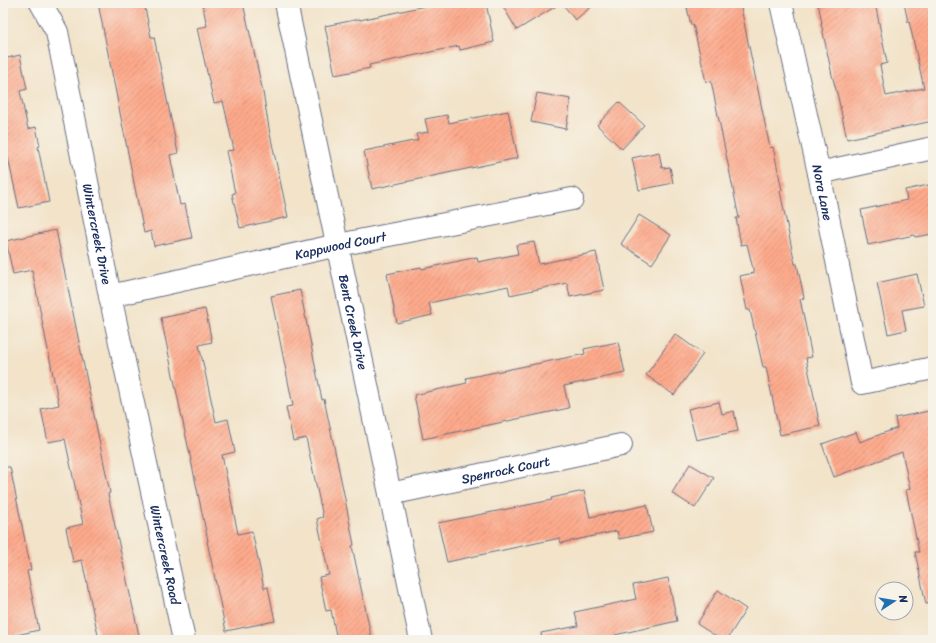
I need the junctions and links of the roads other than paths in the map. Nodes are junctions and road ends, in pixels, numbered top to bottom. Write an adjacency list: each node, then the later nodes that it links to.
1 (41, 3): 8 (street, Wintercreek Drive)
2 (286, 3): 7 (street, Bent Creek Drive)
3 (781, 3): 5 (street, Nora Lane)
4 (933, 148): 5 (street)
5 (819, 173): 9 (street, Nora Lane)
6 (572, 199): 7 (street, Kappwood Court)
7 (338, 245): 8 (street, Kappwood Court); 12 (street, Bent Creek Drive)
8 (110, 296): 11 (street, Wintercreek Drive)
9 (933, 368)
10 (621, 445): 12 (street, Spenrock Court)
11 (147, 468): 13 (street, Wintercreek Road)
12 (390, 494): 14 (street, Bent Creek Drive)
13 (184, 640)
14 (421, 640)

